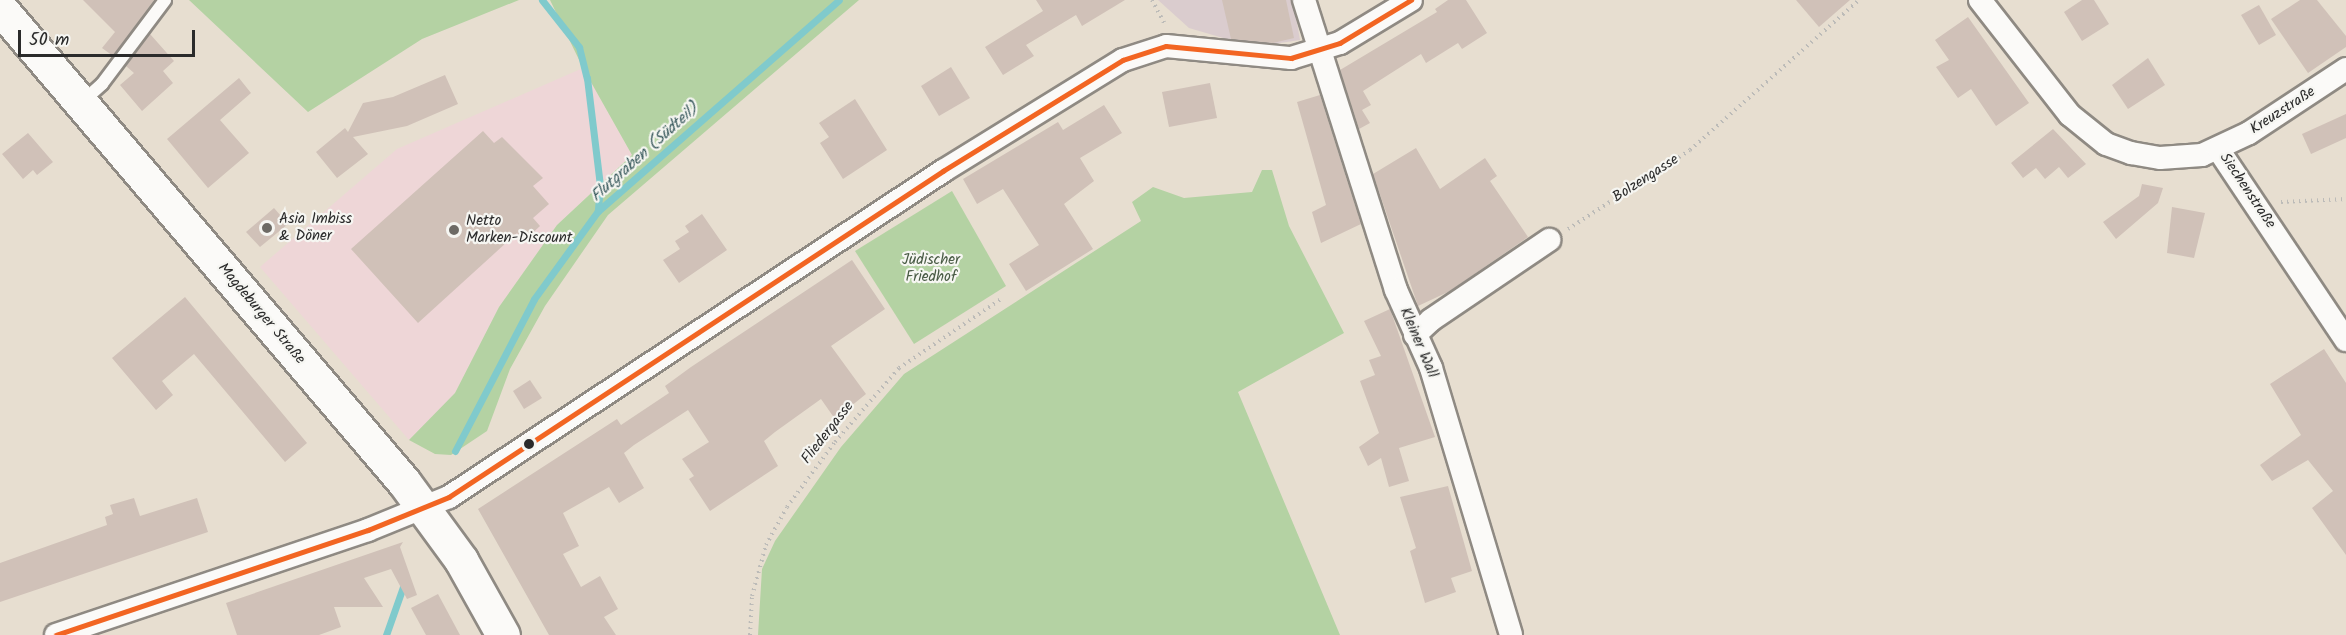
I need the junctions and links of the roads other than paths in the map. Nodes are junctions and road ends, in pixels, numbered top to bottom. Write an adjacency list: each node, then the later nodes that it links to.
1 (165, 0): 8 (lane)
2 (1304, 0): 6 (street, Kleiner Wall)
3 (1412, 0): 6 (street)
4 (1980, 0): 9 (street, Siechenstraße)
5 (0, 8): 8 (main road, Magdeburger Straße)
6 (1318, 52): 11 (street, Kleiner Wall); 13 (street)
7 (2346, 69): 9 (street, Kreuzstraße)
8 (81, 103): 13 (main road, Magdeburger Straße)
9 (2218, 148): 12 (street, Siechenstraße)
10 (1549, 240): 11 (street)
11 (1415, 335): 16 (street, Kleiner Wall)
12 (2346, 340)
13 (422, 506): 14 (street); 15 (main road, Magdeburger Straße)
14 (56, 635)
15 (503, 635)
16 (1511, 635)

